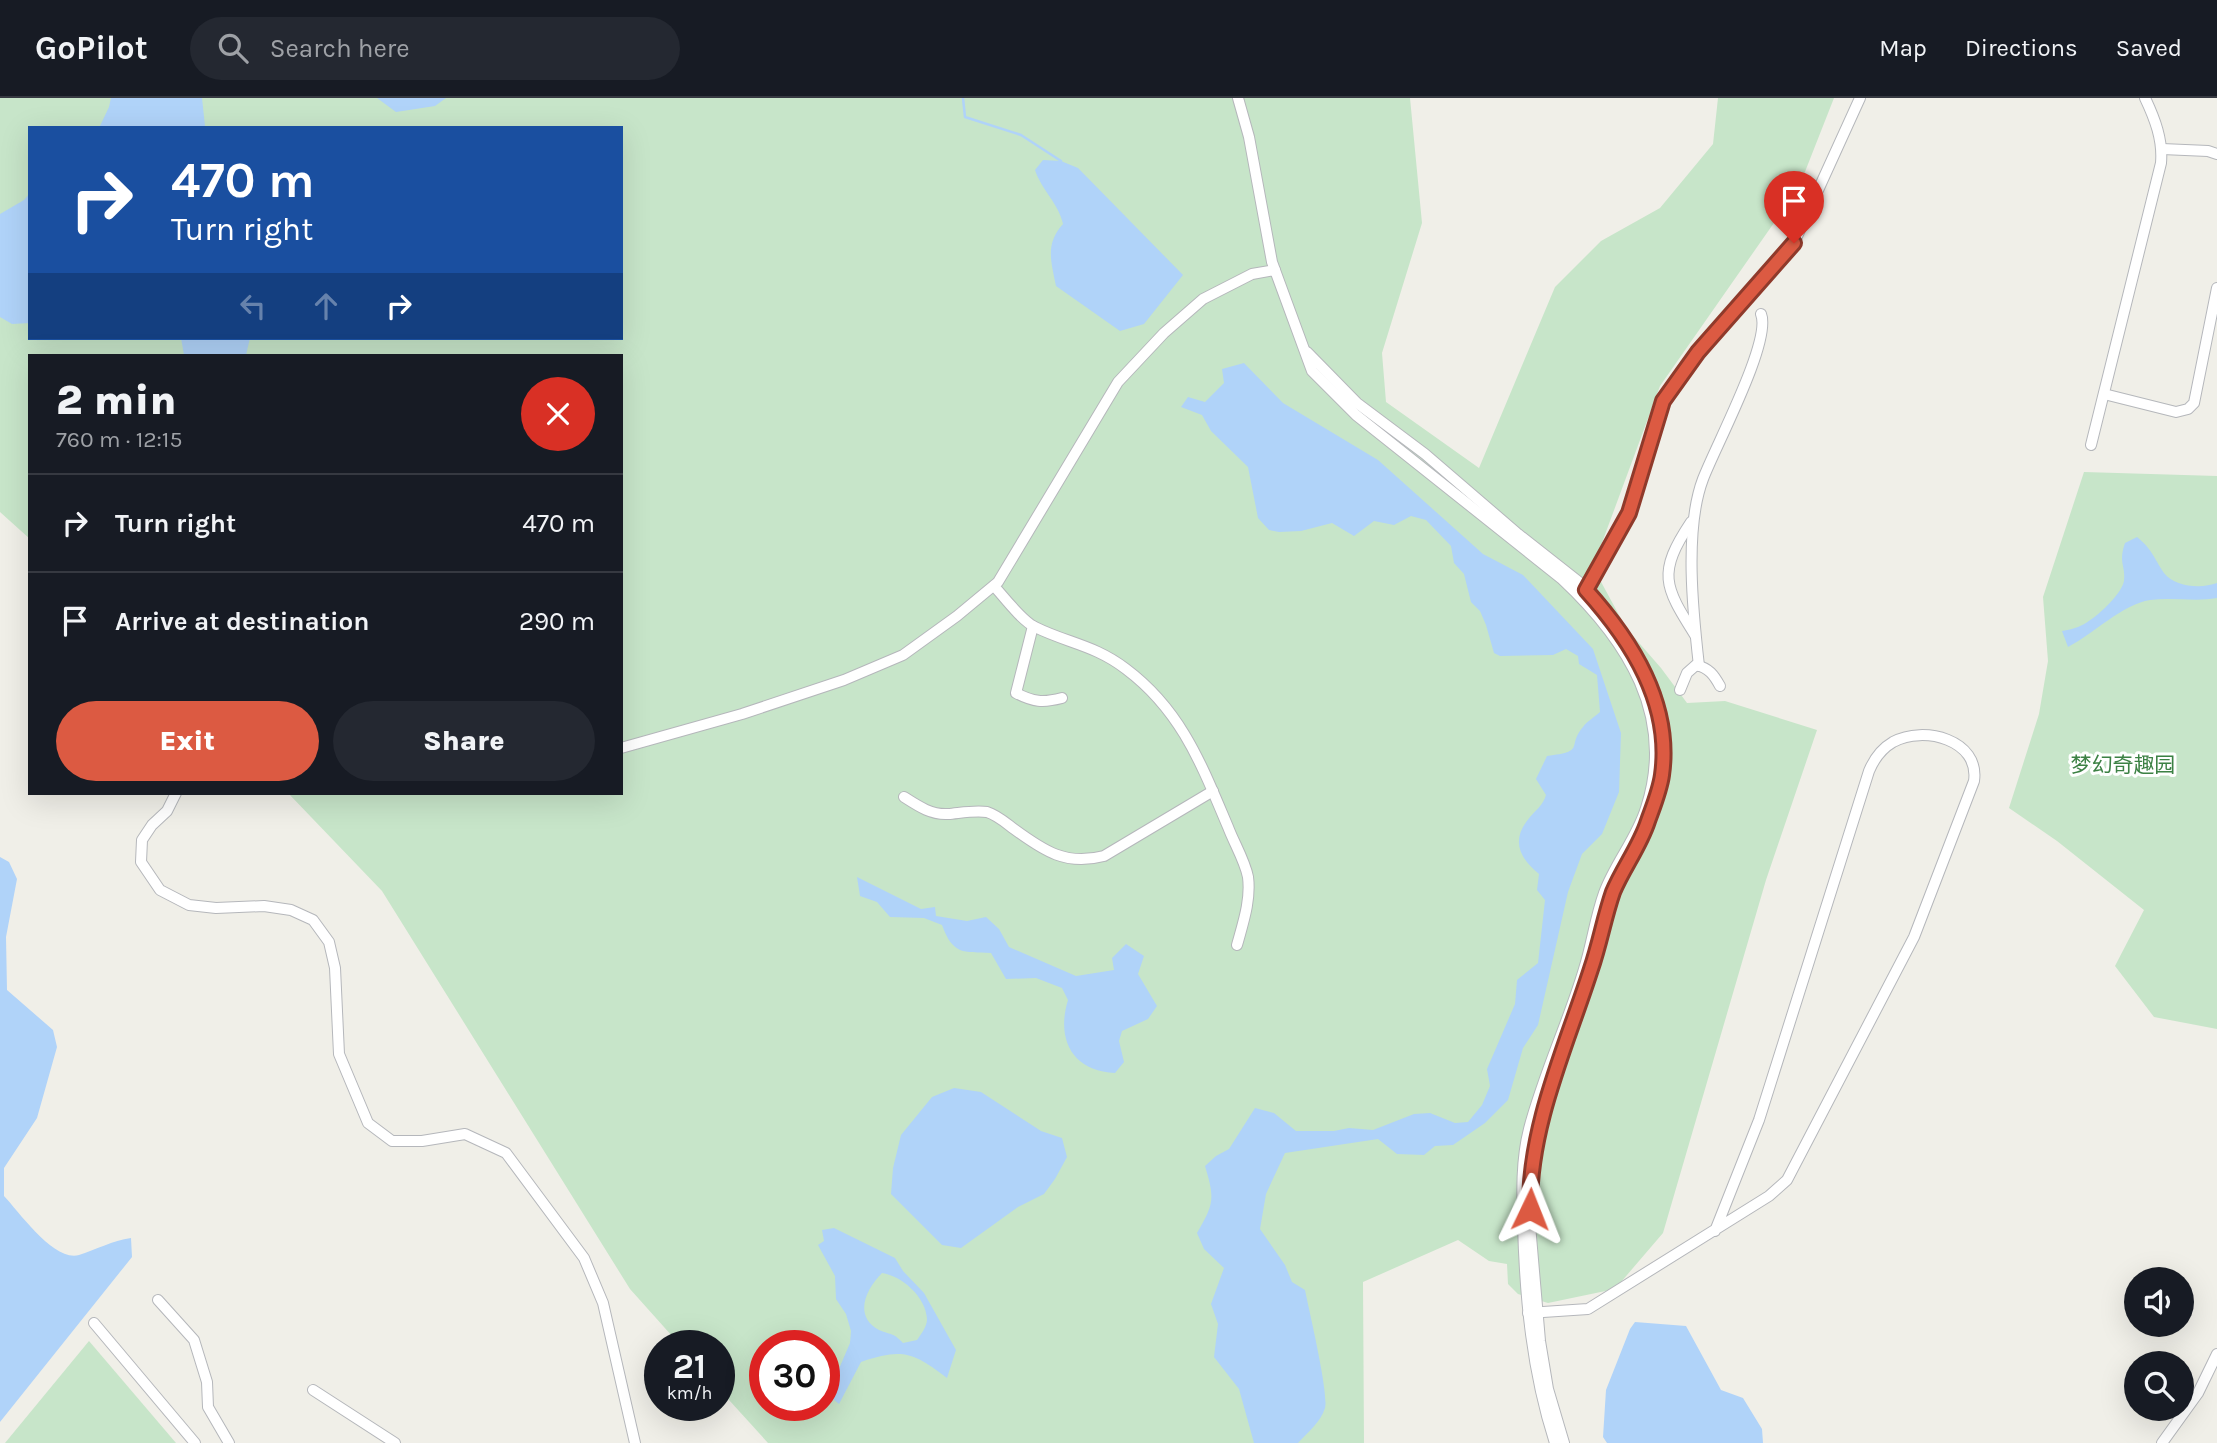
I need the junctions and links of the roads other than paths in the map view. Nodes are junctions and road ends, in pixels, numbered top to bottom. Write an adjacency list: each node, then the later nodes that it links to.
1 (1238, 98): 6 (street)
2 (1860, 98): 13 (street)
3 (2145, 98): 4 (street)
4 (2162, 149): 5 (street); 9 (street)
5 (2217, 154)
6 (1275, 270): 12 (street); 13 (street)
7 (2217, 288): 9 (street)
8 (1761, 314): 11 (street)
9 (2104, 394): 10 (street)
10 (2091, 445)
11 (1693, 519): 15 (street); 15 (street)
12 (993, 586): 14 (street); 20 (street)
13 (1584, 594): 27 (street)
14 (1033, 626): 19 (street); 21 (street)
15 (1695, 635): 16 (street)
16 (1699, 666): 17 (street); 18 (street)
17 (1720, 687)
18 (1680, 690)
19 (1062, 698)
20 (623, 747)
21 (1213, 791): 23 (street); 24 (street)
22 (175, 795): 34 (street)
23 (904, 797)
24 (1237, 945)
25 (1715, 1231): 25 (street); 27 (street)
26 (158, 1300): 32 (street)
27 (1533, 1313): 35 (street); 36 (street)
28 (94, 1323): 31 (street)
29 (2217, 1354): 37 (street)
30 (313, 1390): 33 (street)
31 (195, 1443)
32 (229, 1443)
33 (394, 1443)
34 (635, 1443)
35 (1555, 1443)
36 (1564, 1443)
37 (2162, 1443)

